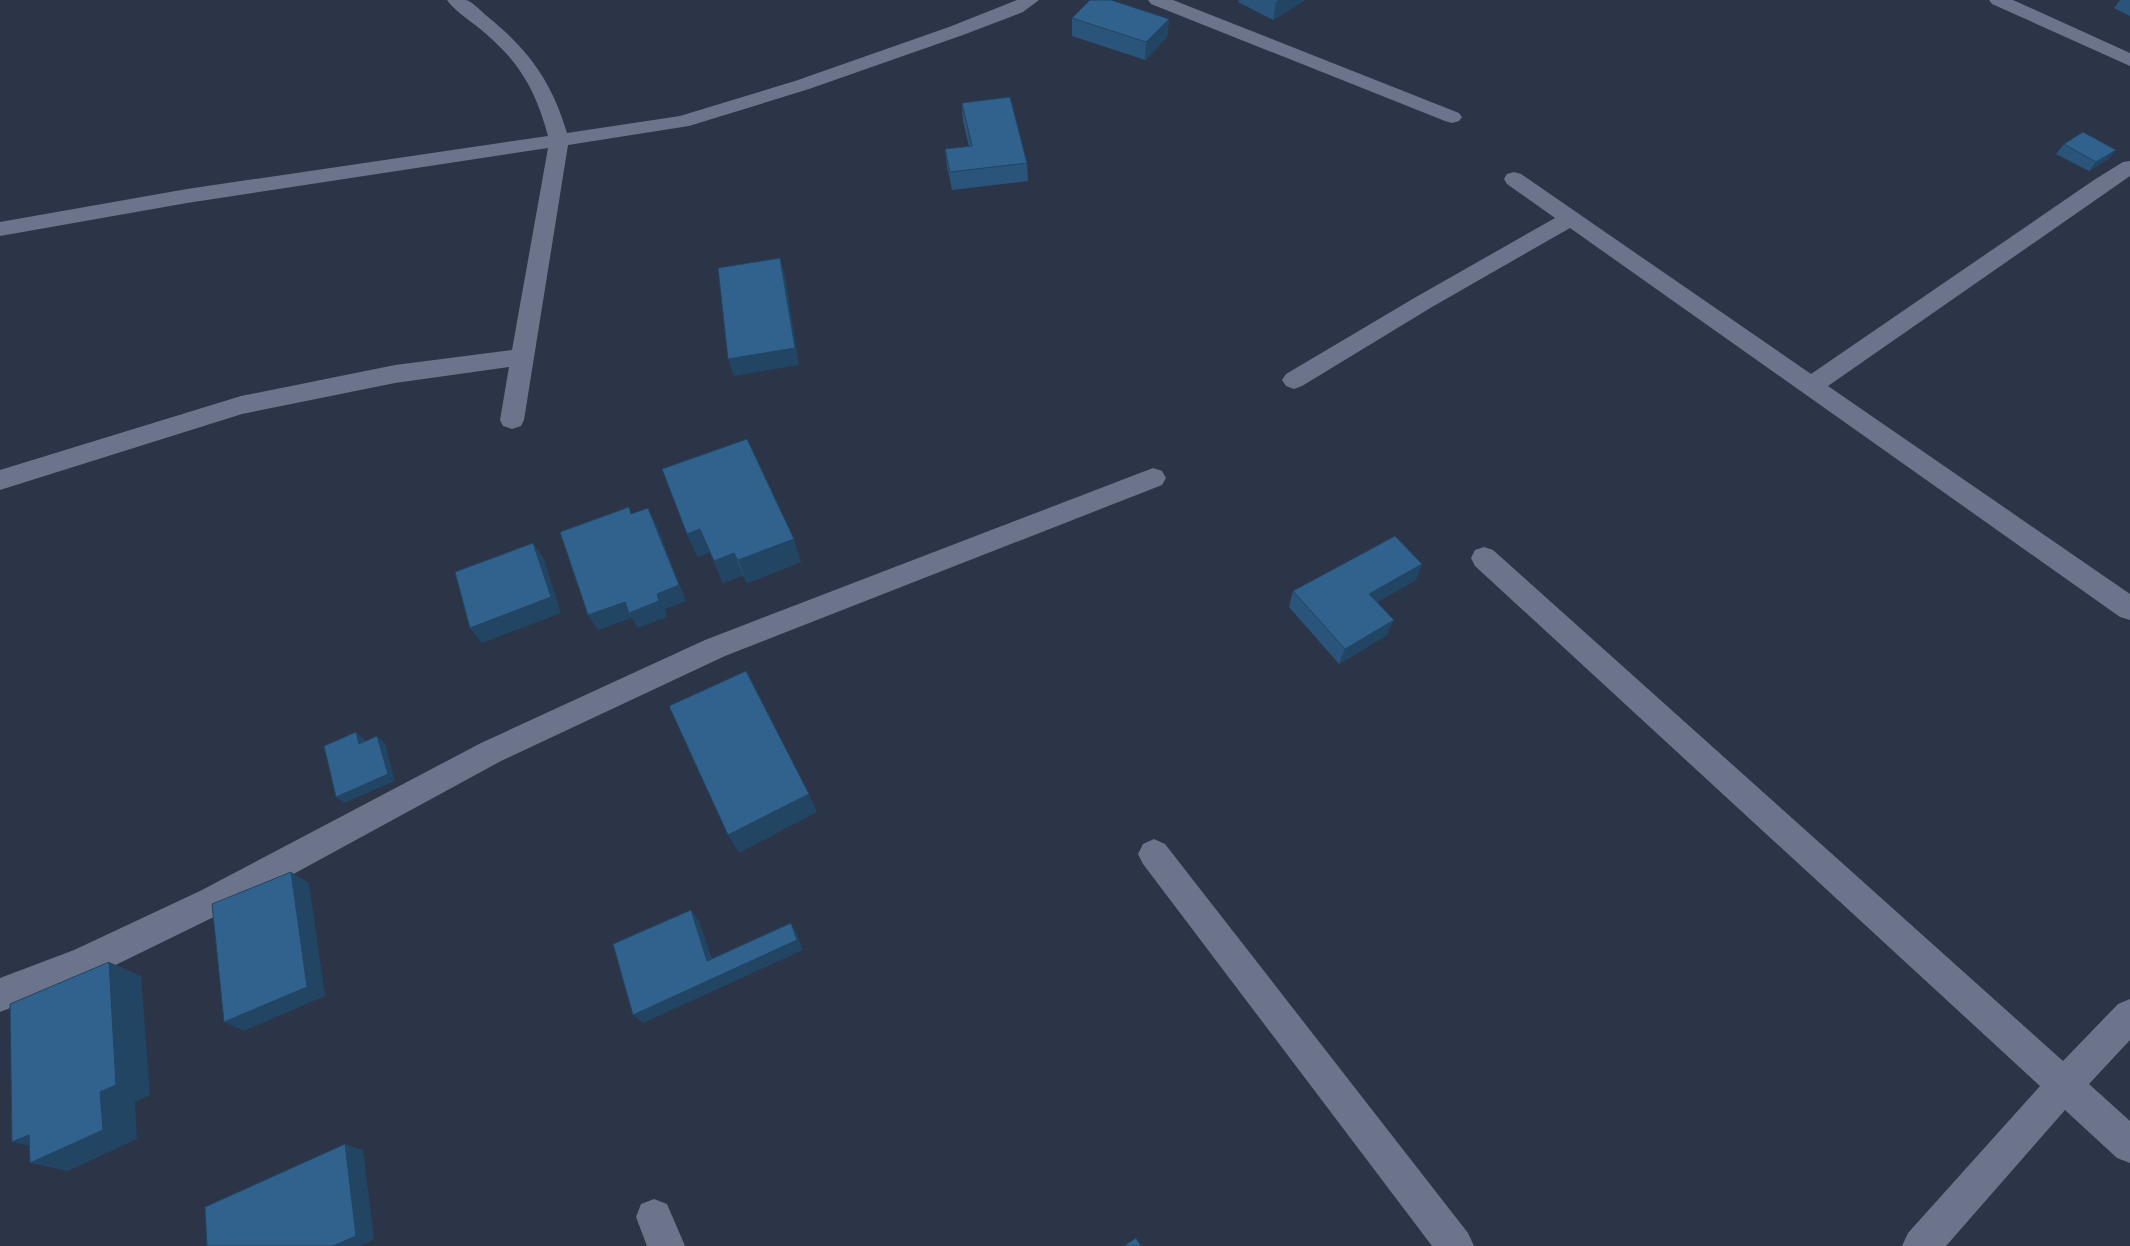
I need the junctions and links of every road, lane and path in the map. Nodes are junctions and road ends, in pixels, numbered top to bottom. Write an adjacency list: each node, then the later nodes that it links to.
1 (456, 0): 7 (street)
2 (1030, 0): 7 (street)
3 (1157, 0): 6 (street)
4 (1998, 0): 5 (street)
5 (2130, 60)
6 (1452, 117)
7 (559, 141): 11 (street); 12 (street)
8 (2130, 167): 14 (street)
9 (1514, 179): 10 (street)
10 (1571, 218): 13 (street); 14 (street)
11 (0, 230)
12 (522, 357): 15 (street); 17 (street)
13 (1294, 380)
14 (1812, 386): 19 (street)
15 (512, 420)
16 (1153, 478): 21 (street)
17 (0, 480)
18 (1484, 558): 23 (street)
19 (2130, 609)
20 (1154, 854): 25 (street)
21 (0, 995)
22 (2130, 1016): 23 (street)
23 (2064, 1085): 24 (street); 26 (street)
24 (2130, 1145)
25 (1455, 1246)
26 (1921, 1246)

